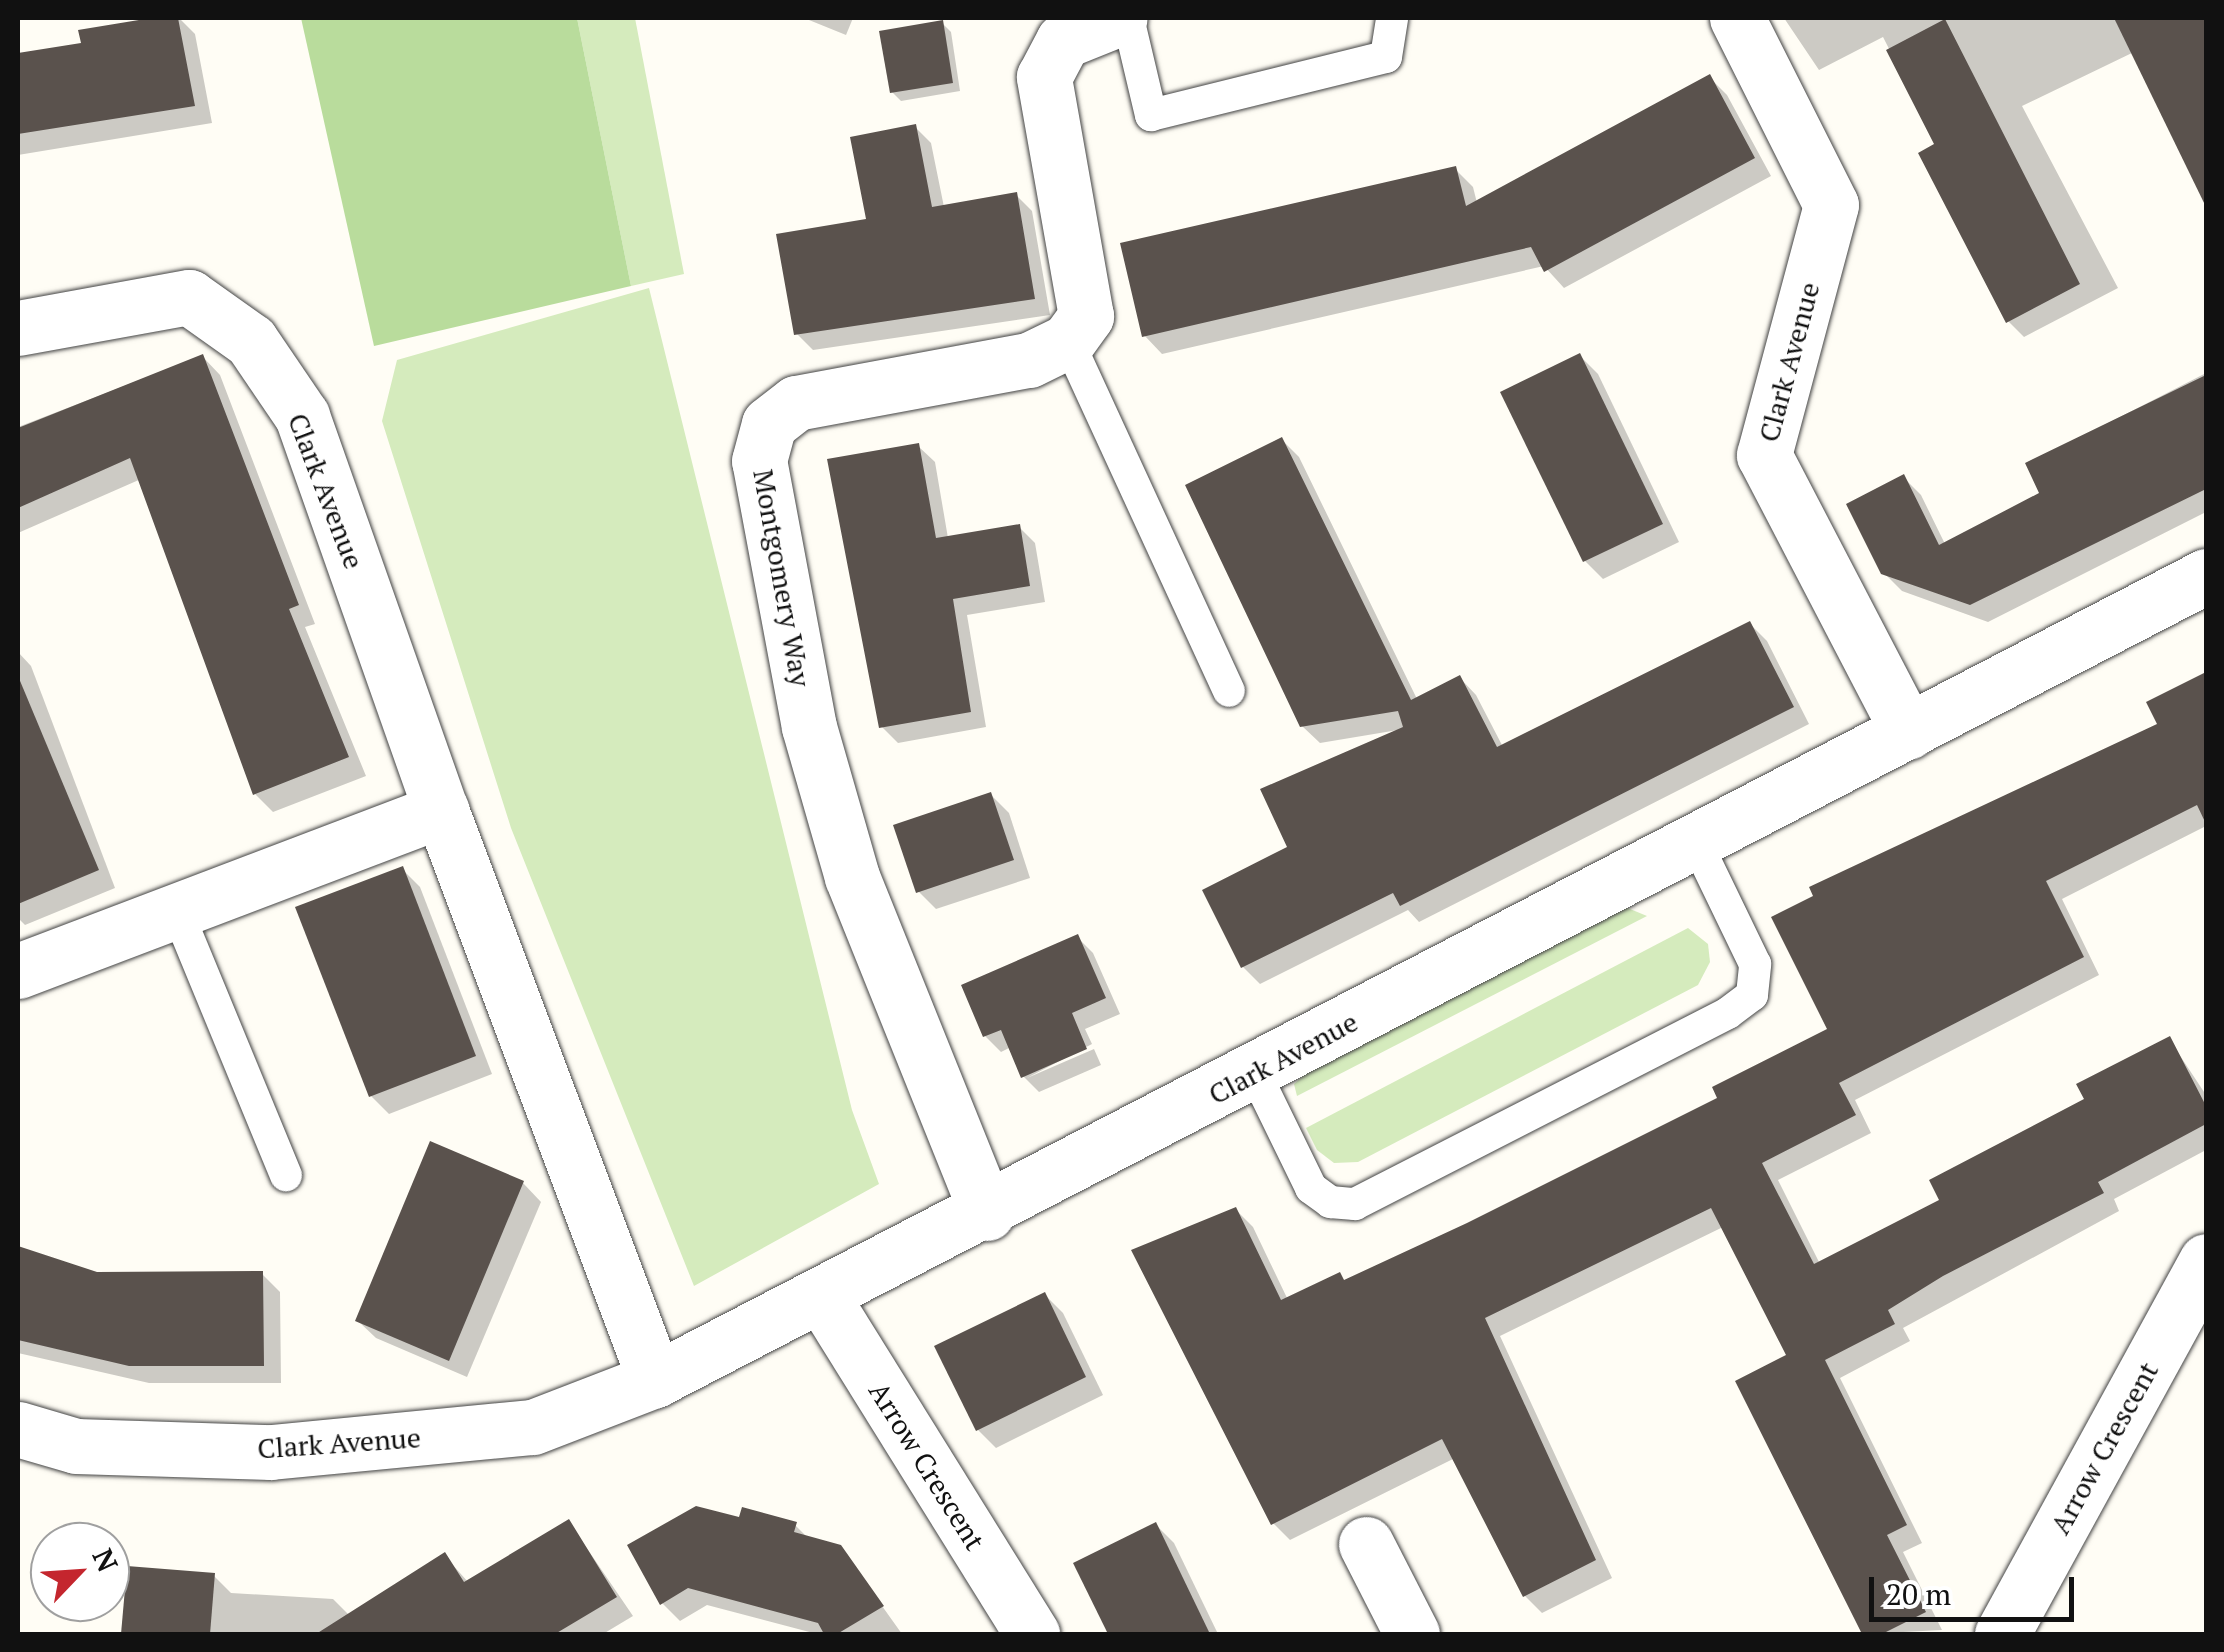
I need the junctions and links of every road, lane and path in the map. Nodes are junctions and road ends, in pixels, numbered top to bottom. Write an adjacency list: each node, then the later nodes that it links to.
1 (1120, 18): 6 (street)
2 (1128, 18): 3 (lane)
3 (1392, 18)
4 (1737, 18): 9 (street, Clark Avenue)
5 (27, 326): 10 (street, Clark Avenue)
6 (1068, 341): 8 (lane); 16 (street, Montgomery Way)
7 (2206, 576): 9 (street, Clark Avenue)
8 (1229, 690)
9 (1908, 732): 11 (street, Clark Avenue)
10 (441, 810): 12 (street); 19 (street, Clark Avenue)
11 (1696, 842): 14 (street, Clark Avenue); 14 (lane)
12 (177, 910): 13 (street); 15 (lane)
13 (18, 971)
14 (1254, 1073): 16 (street, Clark Avenue)
15 (286, 1175)
16 (987, 1213): 18 (street, Clark Avenue)
17 (2206, 1261): 24 (street, Arrow Crescent)
18 (823, 1298): 19 (street, Clark Avenue); 22 (street, Arrow Crescent)
19 (654, 1380): 20 (street, Clark Avenue)
20 (18, 1429)
21 (1366, 1544): 23 (street)
22 (1032, 1634)
23 (1412, 1634)
24 (2002, 1634)

